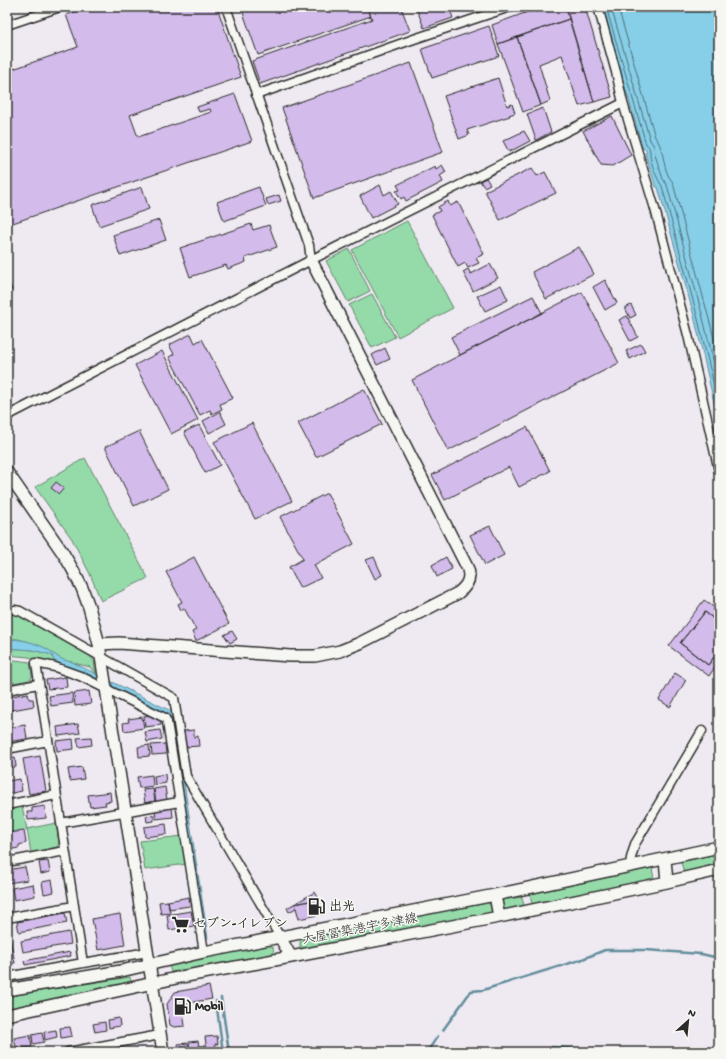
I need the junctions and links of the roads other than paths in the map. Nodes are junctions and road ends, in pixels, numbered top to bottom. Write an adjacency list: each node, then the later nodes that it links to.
1 (60, 7): 5 (street)
2 (226, 7): 6 (street)
3 (510, 7): 6 (street)
4 (598, 7): 7 (street)
5 (7, 25)
6 (256, 95): 8 (street)
7 (623, 103): 8 (street); 10 (street)
8 (311, 260): 9 (street); 14 (main road)
9 (7, 416)
10 (719, 471)
11 (7, 472): 12 (main road)
12 (12, 486): 14 (main road)
13 (16, 610): 15 (street)
14 (99, 644): 15 (main road)
15 (100, 656): 17 (main road); 38 (street)
16 (38, 684): 17 (street); 18 (street); 20 (street)
17 (105, 687): 23 (street); 25 (main road)
18 (7, 690)
19 (702, 731): 31 (street)
20 (48, 742): 21 (street); 22 (street)
21 (7, 749)
22 (56, 796): 24 (street); 26 (street)
23 (179, 802): 25 (street); 40 (street)
24 (7, 805)
25 (125, 811): 26 (street); 39 (main road)
26 (61, 823): 28 (street)
27 (719, 847): 29 (main road, 大屋冨築港宇多津線)
28 (65, 850): 30 (street); 35 (street)
29 (665, 859): 31 (main road, 大屋冨築港宇多津線); 33 (main road)
30 (7, 862)
31 (630, 866): 34 (main road, 大屋冨築港宇多津線)
32 (719, 870): 33 (main road, 大屋冨築港宇多津線)
33 (667, 882): 36 (main road, 大屋冨築港宇多津線)
34 (495, 895): 36 (main road); 38 (main road, 大屋冨築港宇多津線)
35 (74, 906): 37 (street); 42 (street)
36 (499, 917): 41 (main road, 大屋冨築港宇多津線)
37 (7, 918)
38 (280, 937): 40 (main road, 大屋冨築港宇多津線); 41 (main road)
39 (148, 952): 42 (street); 43 (main road)
40 (204, 952): 43 (main road, 大屋冨築港宇多津線)
41 (291, 957): 45 (main road, 大屋冨築港宇多津線)
42 (83, 963): 44 (street)
43 (150, 964): 45 (main road); 46 (main road, 大屋冨築港宇多津線)
44 (7, 977)
45 (152, 983): 47 (main road, 大屋冨築港宇多津線); 48 (main road)
46 (7, 990)
47 (7, 1015)
48 (160, 1035): 49 (street); 51 (main road)
49 (106, 1049): 50 (street)
50 (68, 1052)
51 (163, 1052)

